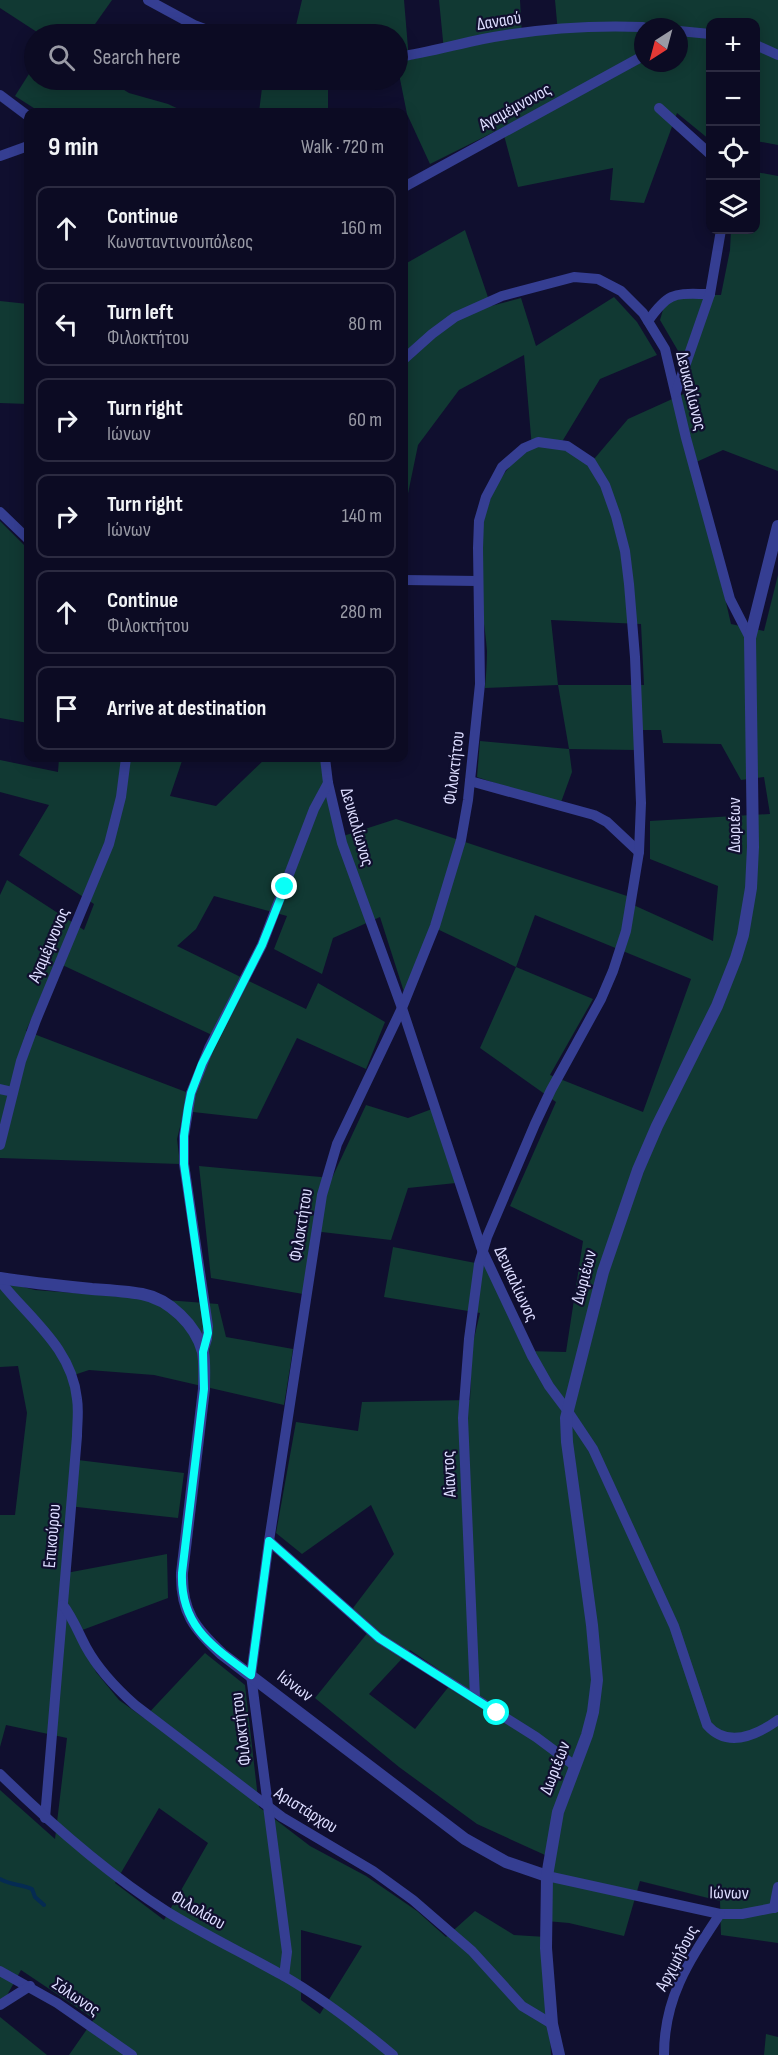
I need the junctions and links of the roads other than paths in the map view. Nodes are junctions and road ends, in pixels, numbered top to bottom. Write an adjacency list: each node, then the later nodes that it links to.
1 (148, 0): 2 (street)
2 (192, 24)
3 (634, 27): 7 (street, Δαναού)
4 (688, 33): 5 (street)
5 (706, 34)
6 (760, 47): 8 (street)
7 (408, 55)
8 (778, 55)
9 (634, 61): 16 (street, Αγαμέμνονος)
10 (0, 95): 12 (street)
11 (658, 108): 14 (street)
12 (24, 113)
13 (24, 147): 15 (street)
14 (706, 150)
15 (0, 156)
16 (408, 185)
17 (720, 234): 18 (street)
18 (710, 294): 19 (street); 21 (street)
19 (648, 321): 20 (street, Δευκαλίωνος); 21 (street, Δευκαλίωνος)
20 (408, 356)
21 (675, 395): 27 (street, Δευκαλίωνος)
22 (0, 512): 24 (street)
23 (778, 526): 27 (street, Δωριέων)
24 (24, 535)
25 (408, 580): 26 (street)
26 (478, 581): 30 (street, Φιλοκτήτου); 32 (street, Φιλοκτήτου)
27 (750, 638): 40 (street, Δωριέων)
28 (125, 762): 35 (street, Αγαμέμνονος)
29 (325, 762): 31 (street, Δευκαλίωνος)
30 (470, 781): 32 (street); 33 (street, Φιλοκτήτου)
31 (328, 783): 33 (street, Δευκαλίωνος); 39 (street)
32 (639, 852): 37 (street, Φιλοκτήτου)
33 (402, 1008): 37 (street, Δευκαλίωνος); 41 (street, Φιλοκτήτου)
34 (0, 1089): 35 (street)
35 (13, 1092): 36 (street, Αγαμέμνονος)
36 (0, 1144)
37 (482, 1250): 40 (street, Δευκαλίωνος); 44 (street, Aiαντος)
38 (0, 1279): 39 (street, Ιώνων); 42 (street, Επικούρου)
39 (203, 1352): 43 (street, Ιώνων)
40 (567, 1410): 45 (street, Δευκαλίωνος); 46 (street, Δωριέων)
41 (269, 1541): 43 (street, Φιλοκτήτου); 44 (street)
42 (63, 1605): 48 (street, Αριστάρχου); 49 (street, Επικούρου)
43 (251, 1675): 48 (street, Φιλοκτήτου); 50 (street, Ιώνων)
44 (475, 1698): 46 (street)
45 (778, 1720)
46 (575, 1766): 50 (street, Δωριέων)
47 (0, 1774): 49 (street, Φιλολάου)
48 (267, 1806): 55 (street, Φιλοκτήτου); 58 (street, Αριστάρχου)
49 (45, 1818): 55 (street, Φιλολάου)
50 (547, 1876): 53 (street, Ιώνων); 58 (street, Δωριέων)
51 (778, 1887): 52 (street)
52 (776, 1907): 53 (street, Ιώνων)
53 (720, 1914): 62 (street, Αρχιμήδους)
54 (0, 1971): 56 (street, Σόλωνος)
55 (284, 1976): 60 (street, Φιλολάου)
56 (30, 1986): 57 (street); 59 (street, Σόλωνος)
57 (0, 2006)
58 (552, 2024): 61 (street, Δωριέων)
59 (132, 2055)
60 (393, 2055)
61 (559, 2055)
62 (664, 2055)

